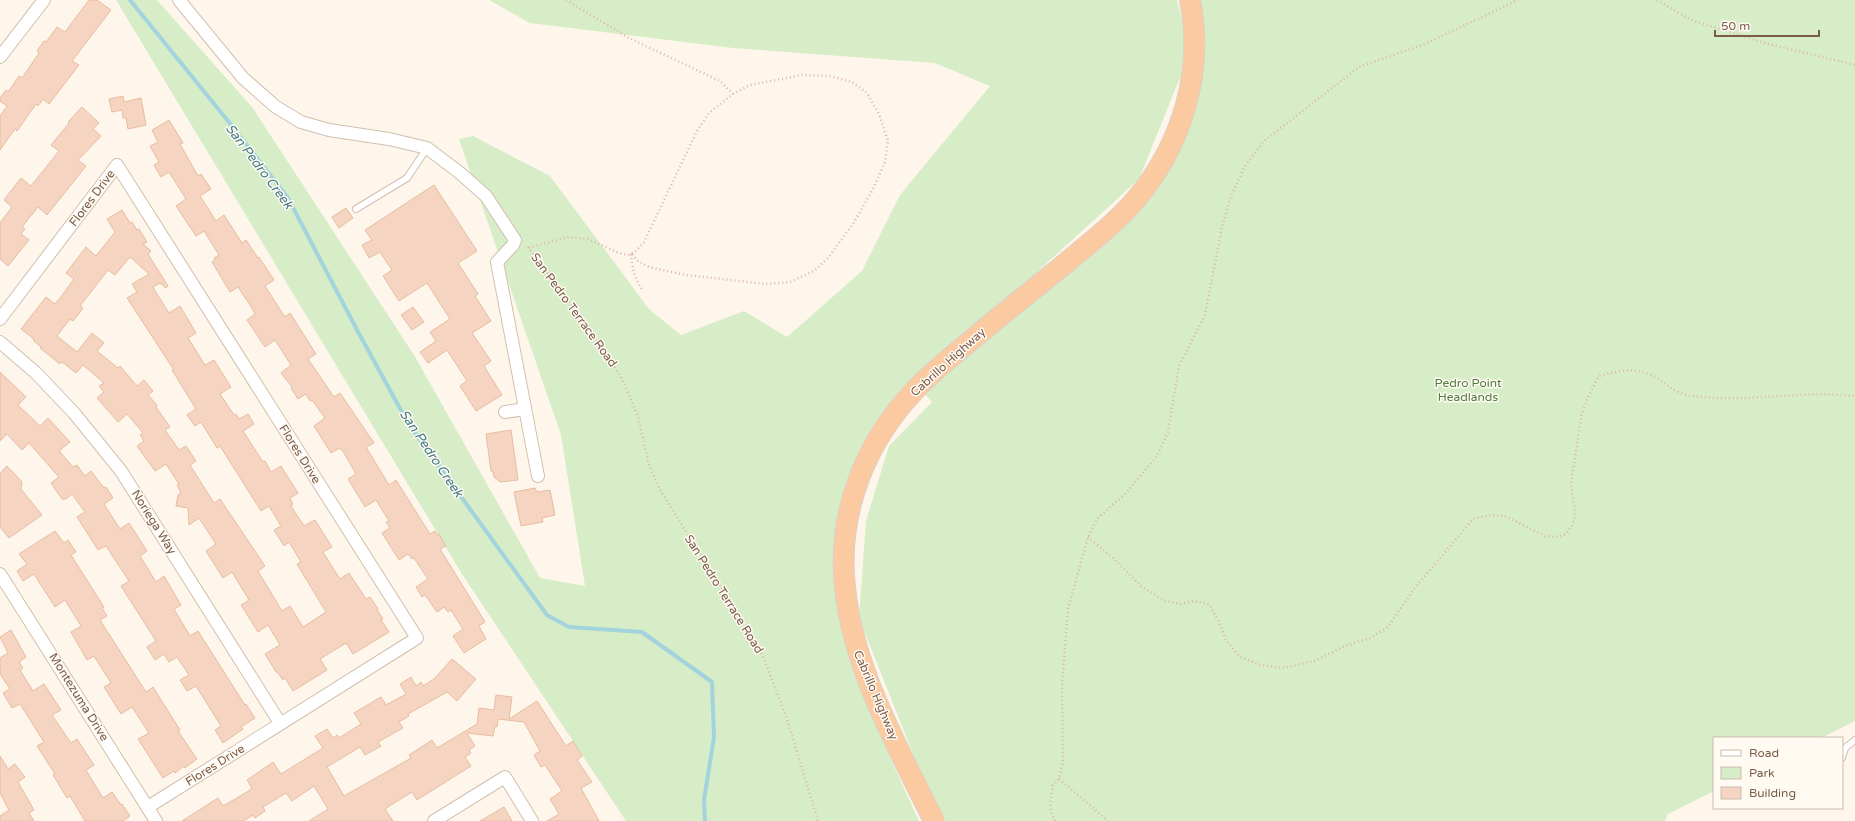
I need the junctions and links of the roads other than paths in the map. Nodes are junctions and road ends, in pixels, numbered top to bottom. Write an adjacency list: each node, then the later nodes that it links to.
1 (44, 0): 4 (street)
2 (179, 0): 5 (street)
3 (1190, 0): 20 (highway, Cabrillo Highway)
4 (0, 57)
5 (427, 148): 6 (lane); 9 (street)
6 (356, 209)
7 (0, 319): 13 (street, Flores Drive)
8 (0, 342): 13 (street, Noriega Way)
9 (525, 409): 10 (street); 11 (street)
10 (505, 412)
11 (538, 476)
12 (0, 574): 16 (street, Montezuma Drive)
13 (280, 723): 16 (street, Flores Drive)
14 (1855, 740): 15 (lane)
15 (1843, 755)
16 (148, 807): 17 (street, Montezuma Drive)
17 (156, 821)
18 (434, 821): 19 (street)
19 (532, 821)
20 (934, 821)

